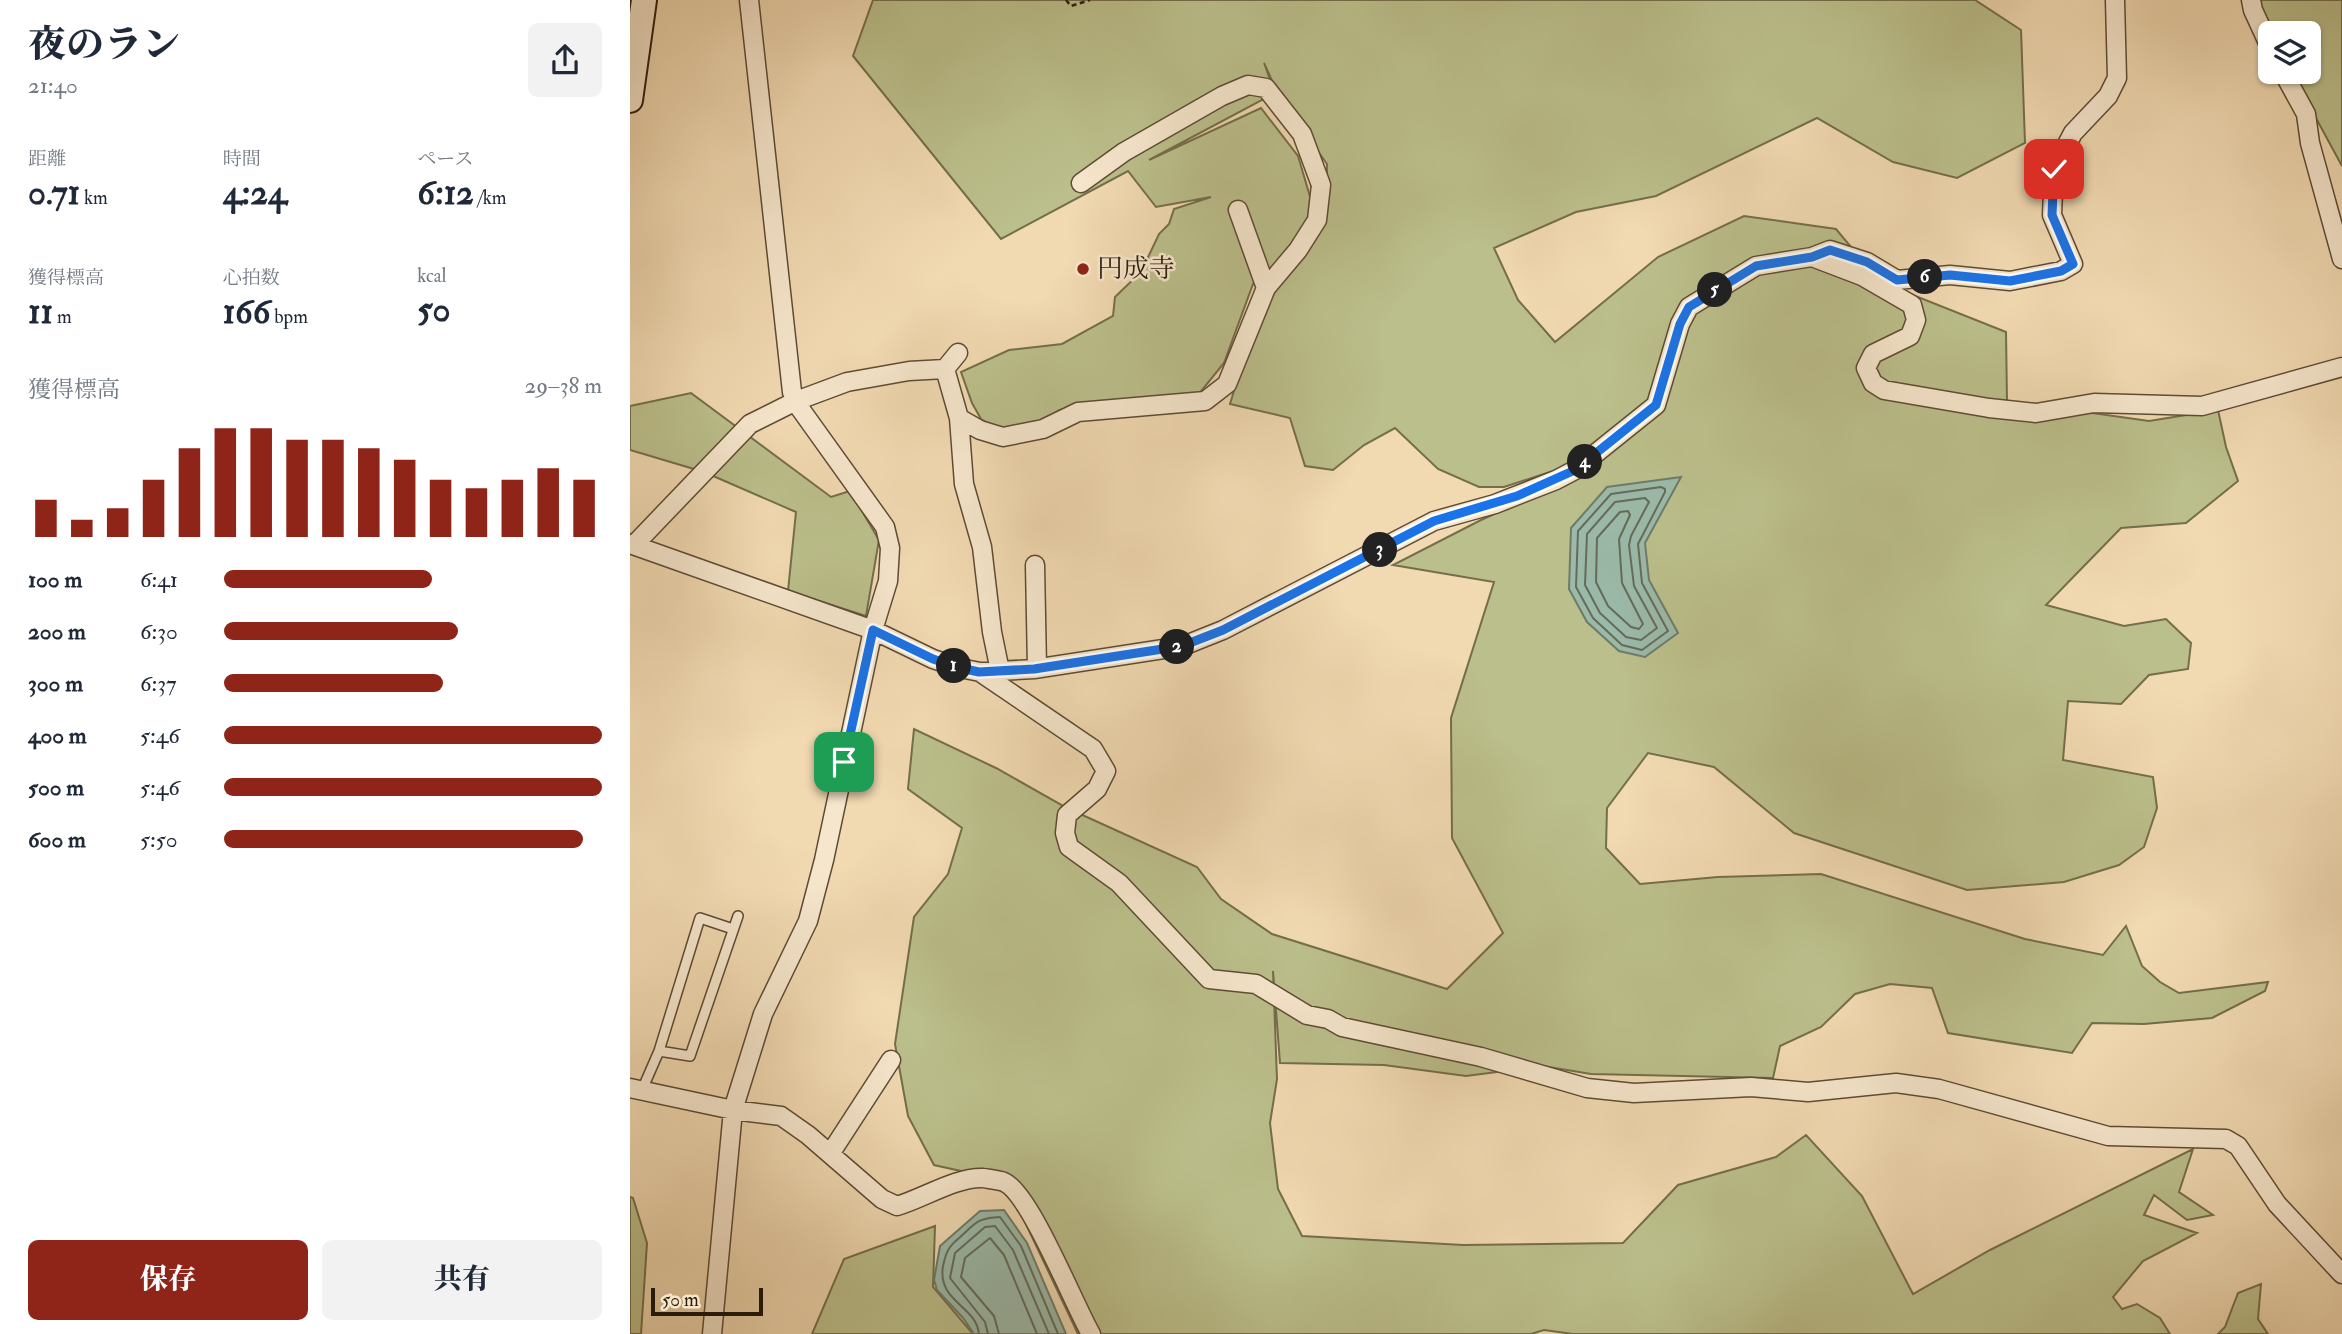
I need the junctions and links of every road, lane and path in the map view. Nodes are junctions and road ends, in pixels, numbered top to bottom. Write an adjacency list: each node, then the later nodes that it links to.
1 (644, 0): 9 (street)
2 (749, 0): 18 (street)
3 (1066, 0): 4 (path)
4 (1090, 0)
5 (2115, 0): 12 (street)
6 (2251, 0): 7 (street)
7 (2258, 21)
8 (2290, 84): 13 (street)
9 (630, 100)
10 (1081, 183): 14 (street)
11 (1238, 210): 14 (street)
12 (1812, 257): 16 (street); 23 (street)
13 (2342, 259)
14 (1266, 288): 19 (street)
15 (958, 353): 17 (street)
16 (2342, 367)
17 (945, 369): 18 (street); 19 (street)
18 (796, 401): 20 (street); 22 (street)
19 (959, 418): 24 (street)
20 (632, 545): 22 (street)
21 (1035, 565): 23 (street)
22 (873, 630): 25 (street); 31 (street)
23 (1037, 668): 24 (street)
24 (1000, 671): 25 (street)
25 (979, 672): 33 (street)
26 (738, 916): 27 (lane)
27 (733, 929): 28 (lane); 28 (lane)
28 (659, 1051): 30 (lane)
29 (891, 1060): 32 (street)
30 (636, 1089): 31 (street)
31 (733, 1110): 32 (street); 34 (street)
32 (830, 1154): 35 (street)
33 (2342, 1274)
34 (712, 1334)
35 (1091, 1334)

